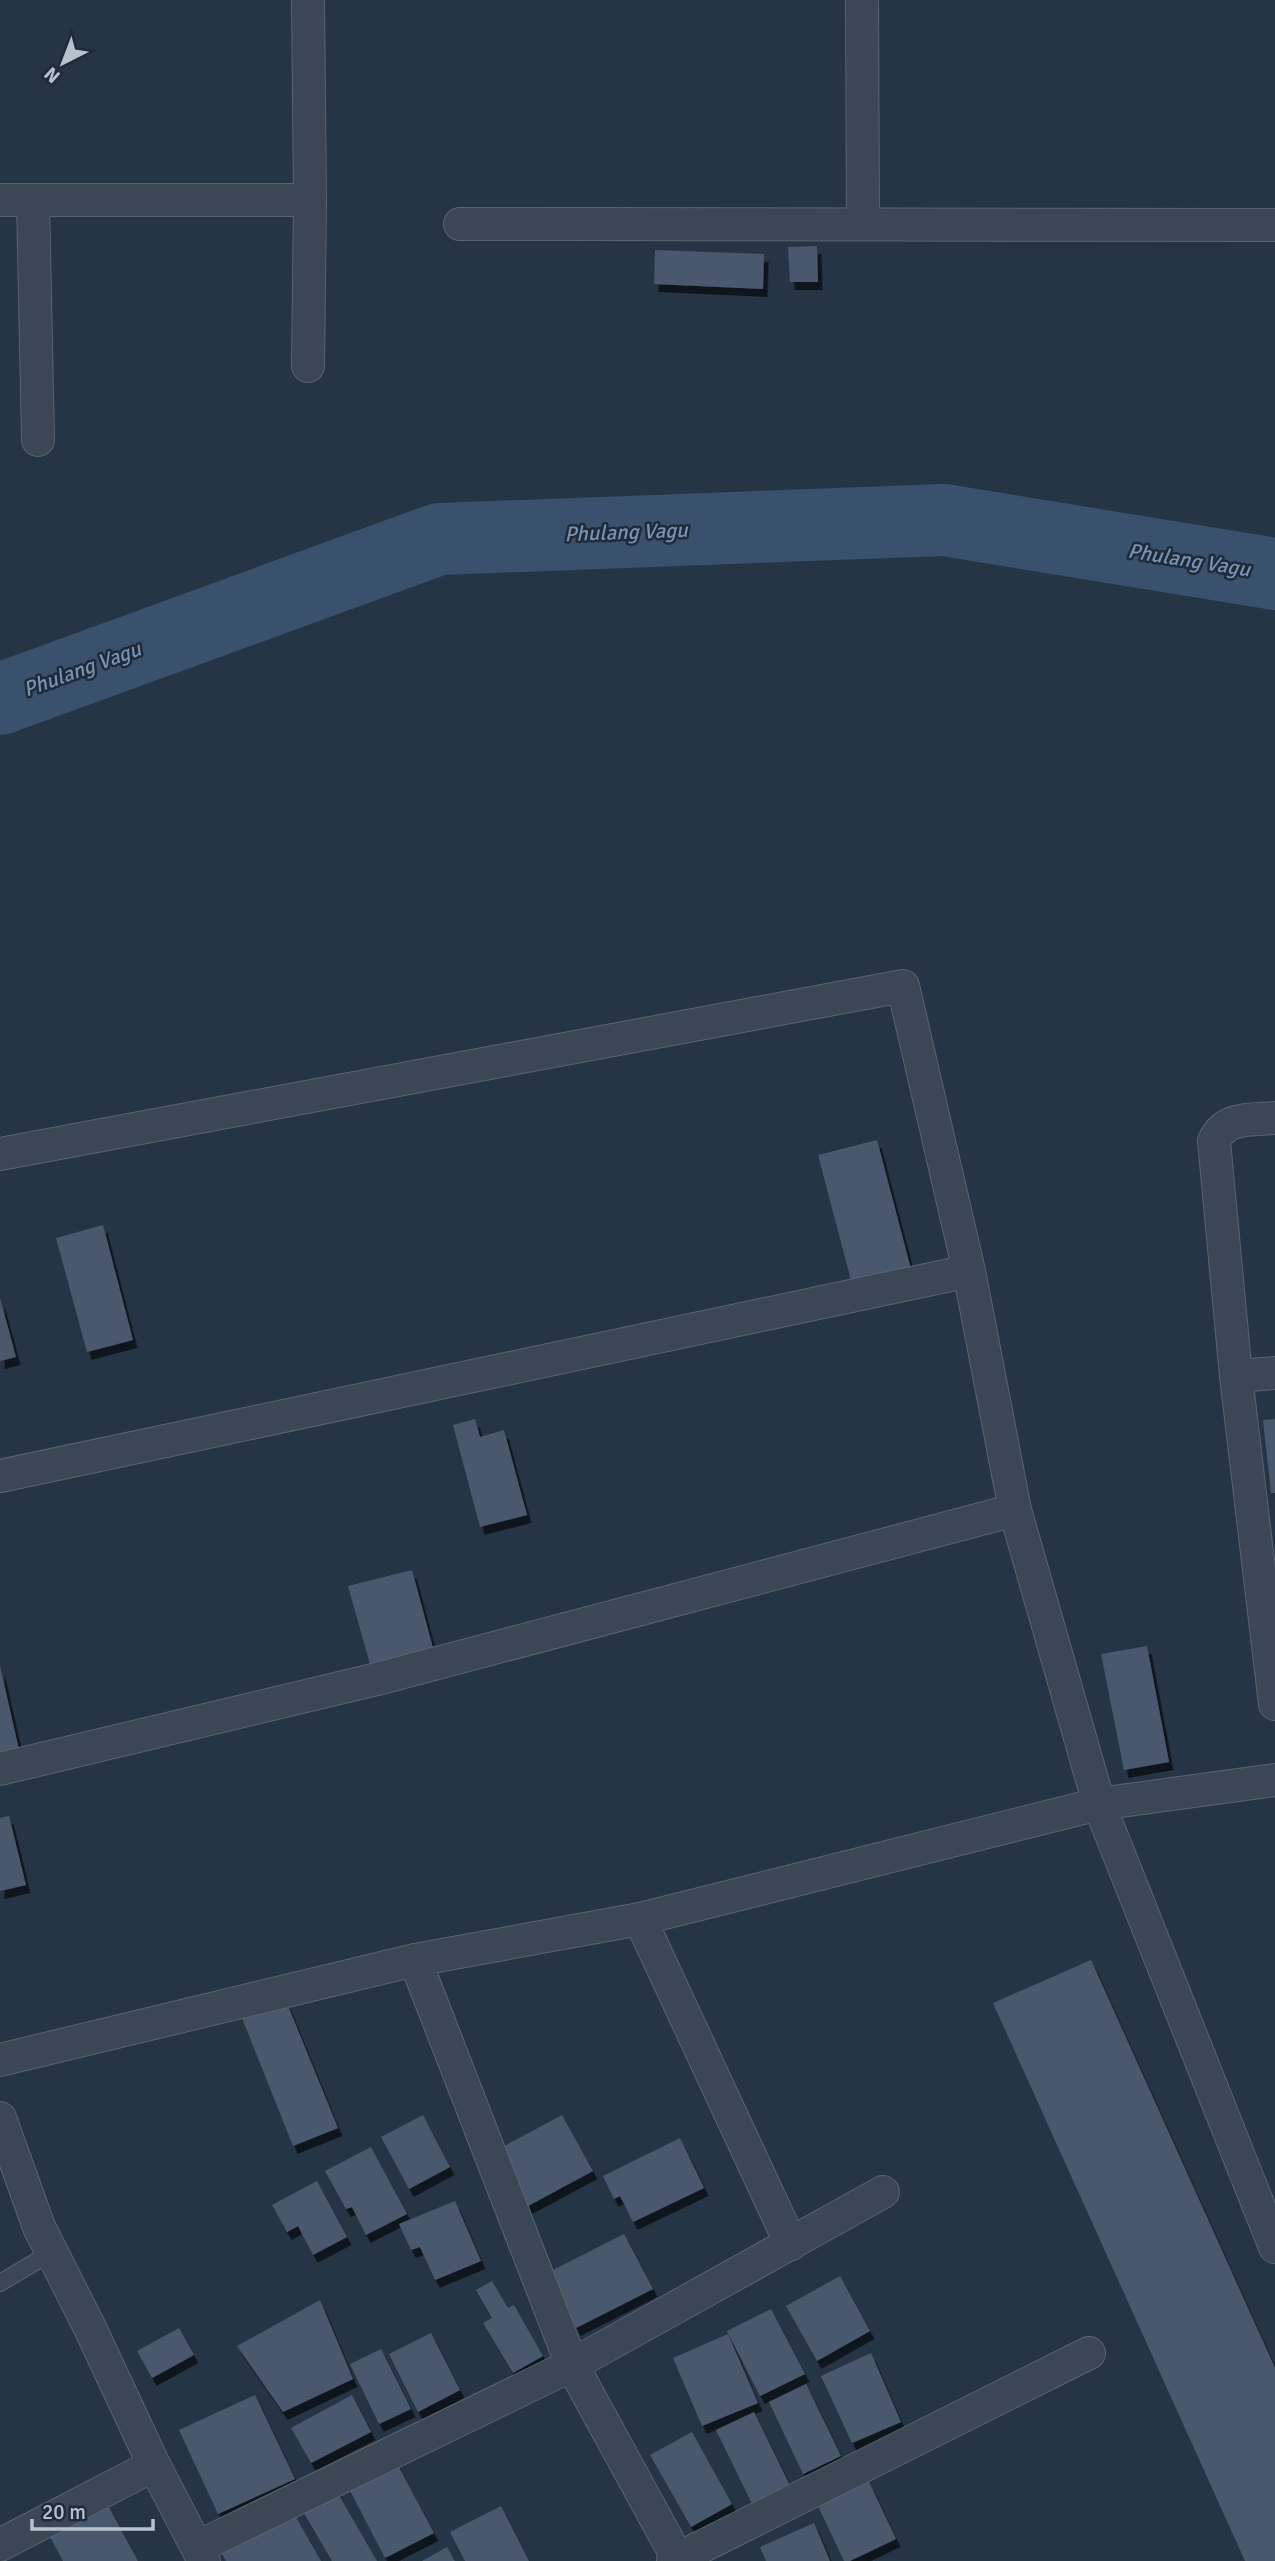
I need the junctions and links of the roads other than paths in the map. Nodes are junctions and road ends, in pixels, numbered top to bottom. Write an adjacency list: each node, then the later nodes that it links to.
1 (308, 0): 5 (street)
2 (862, 0): 7 (street)
3 (0, 200): 4 (street)
4 (33, 200): 5 (street); 10 (street)
5 (310, 200): 9 (street)
6 (460, 224): 7 (street)
7 (863, 224): 8 (street)
8 (1275, 225)
9 (308, 366)
10 (38, 440)
11 (1275, 1118): 15 (street)
12 (0, 1154): 13 (street)
13 (969, 1271): 16 (street); 17 (street)
14 (1275, 1373): 15 (street)
15 (1236, 1376): 18 (street)
16 (0, 1476)
17 (1015, 1510): 19 (street); 21 (street)
18 (1275, 1704)
19 (0, 1769)
20 (1275, 1780): 21 (street)
21 (1099, 1804): 22 (street); 28 (street)
22 (640, 1919): 23 (street); 27 (street)
23 (415, 1960): 24 (street); 32 (street)
24 (0, 2060)
25 (0, 2118): 29 (street)
26 (883, 2192): 27 (street)
27 (791, 2244): 32 (street)
28 (1275, 2247)
29 (52, 2252): 30 (lane); 33 (street)
30 (0, 2283)
31 (1089, 2353): 36 (street)
32 (572, 2365): 35 (street); 36 (street)
33 (154, 2465): 34 (street); 35 (street)
34 (0, 2545)
35 (201, 2554)
36 (677, 2560)

